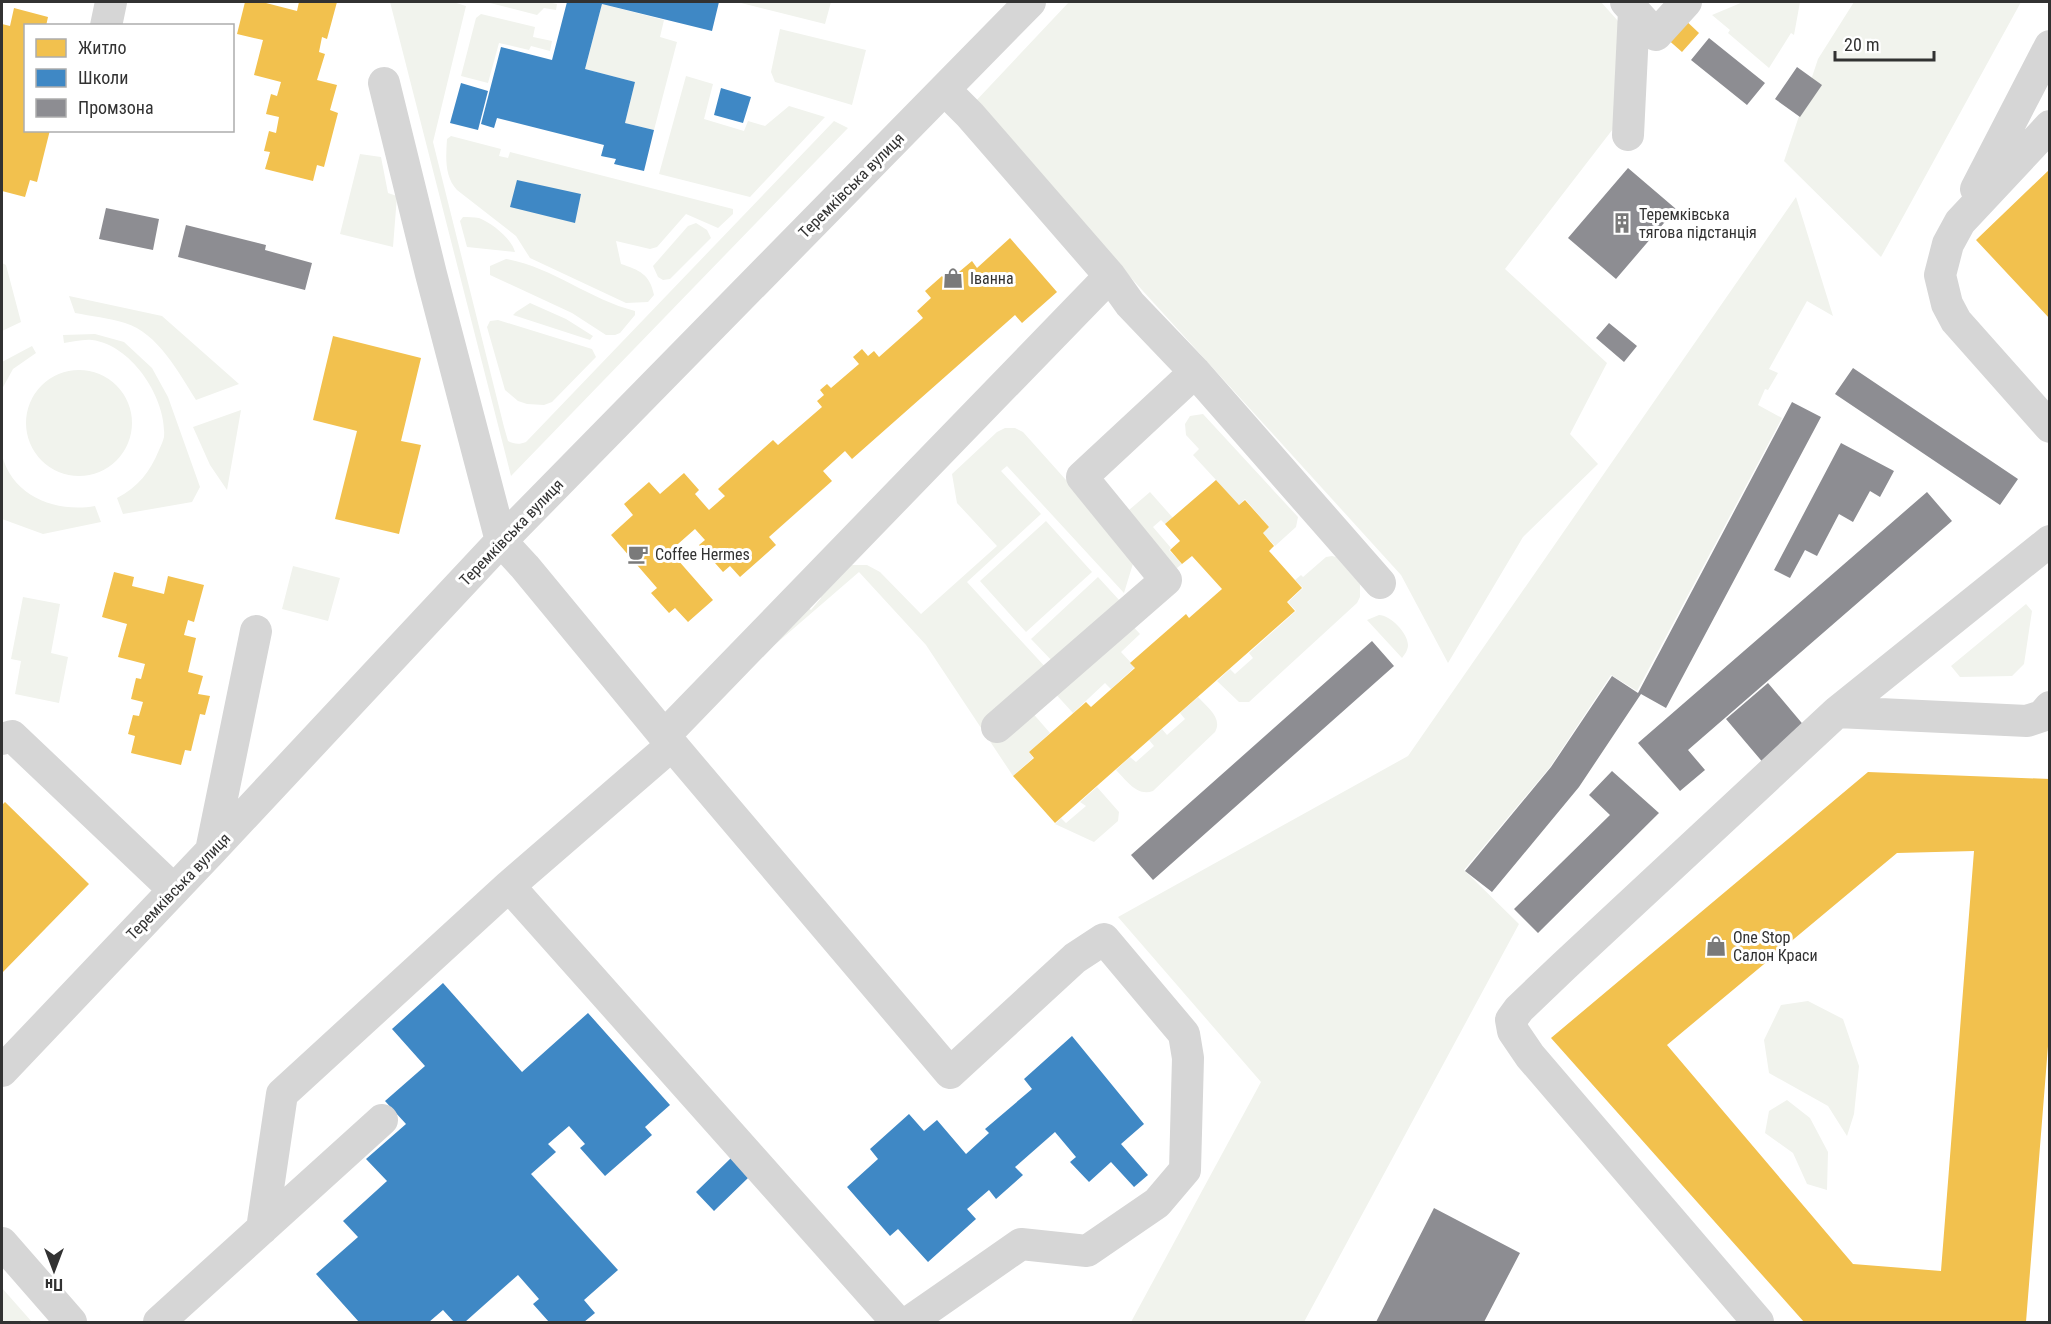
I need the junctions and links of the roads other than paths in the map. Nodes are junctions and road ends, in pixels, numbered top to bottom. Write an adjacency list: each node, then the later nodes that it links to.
1 (111, 2): 5 (street)
2 (1030, 2): 8 (street, Теремківська вулиця)
3 (1686, 2): 4 (street)
4 (1630, 6): 10 (street)
5 (106, 24)
6 (2049, 46): 11 (street)
7 (384, 83): 15 (street)
8 (945, 90): 12 (street); 15 (street, Теремківська вулиця)
9 (2049, 126): 11 (street)
10 (1628, 135)
11 (1960, 222): 14 (street)
12 (1110, 276): 13 (street); 23 (street)
13 (1195, 372): 17 (street); 21 (street)
14 (2049, 427)
15 (501, 541): 23 (street); 24 (street, Теремківська вулиця)
16 (2049, 541): 20 (street)
17 (1380, 583)
18 (256, 631): 24 (street)
19 (2049, 707): 20 (street)
20 (1837, 712): 35 (street)
21 (998, 727)
22 (2, 739): 26 (street)
23 (668, 740): 25 (street); 34 (street)
24 (211, 851): 26 (street, Теремківська вулиця)
25 (509, 886): 29 (street); 33 (street)
26 (174, 890): 27 (street, Теремківська вулиця)
27 (2, 1071)
28 (382, 1120): 29 (street)
29 (262, 1229): 32 (street)
30 (2, 1243): 31 (street)
31 (71, 1323)
32 (159, 1323)
33 (897, 1323)
34 (909, 1323)
35 (1758, 1323)

